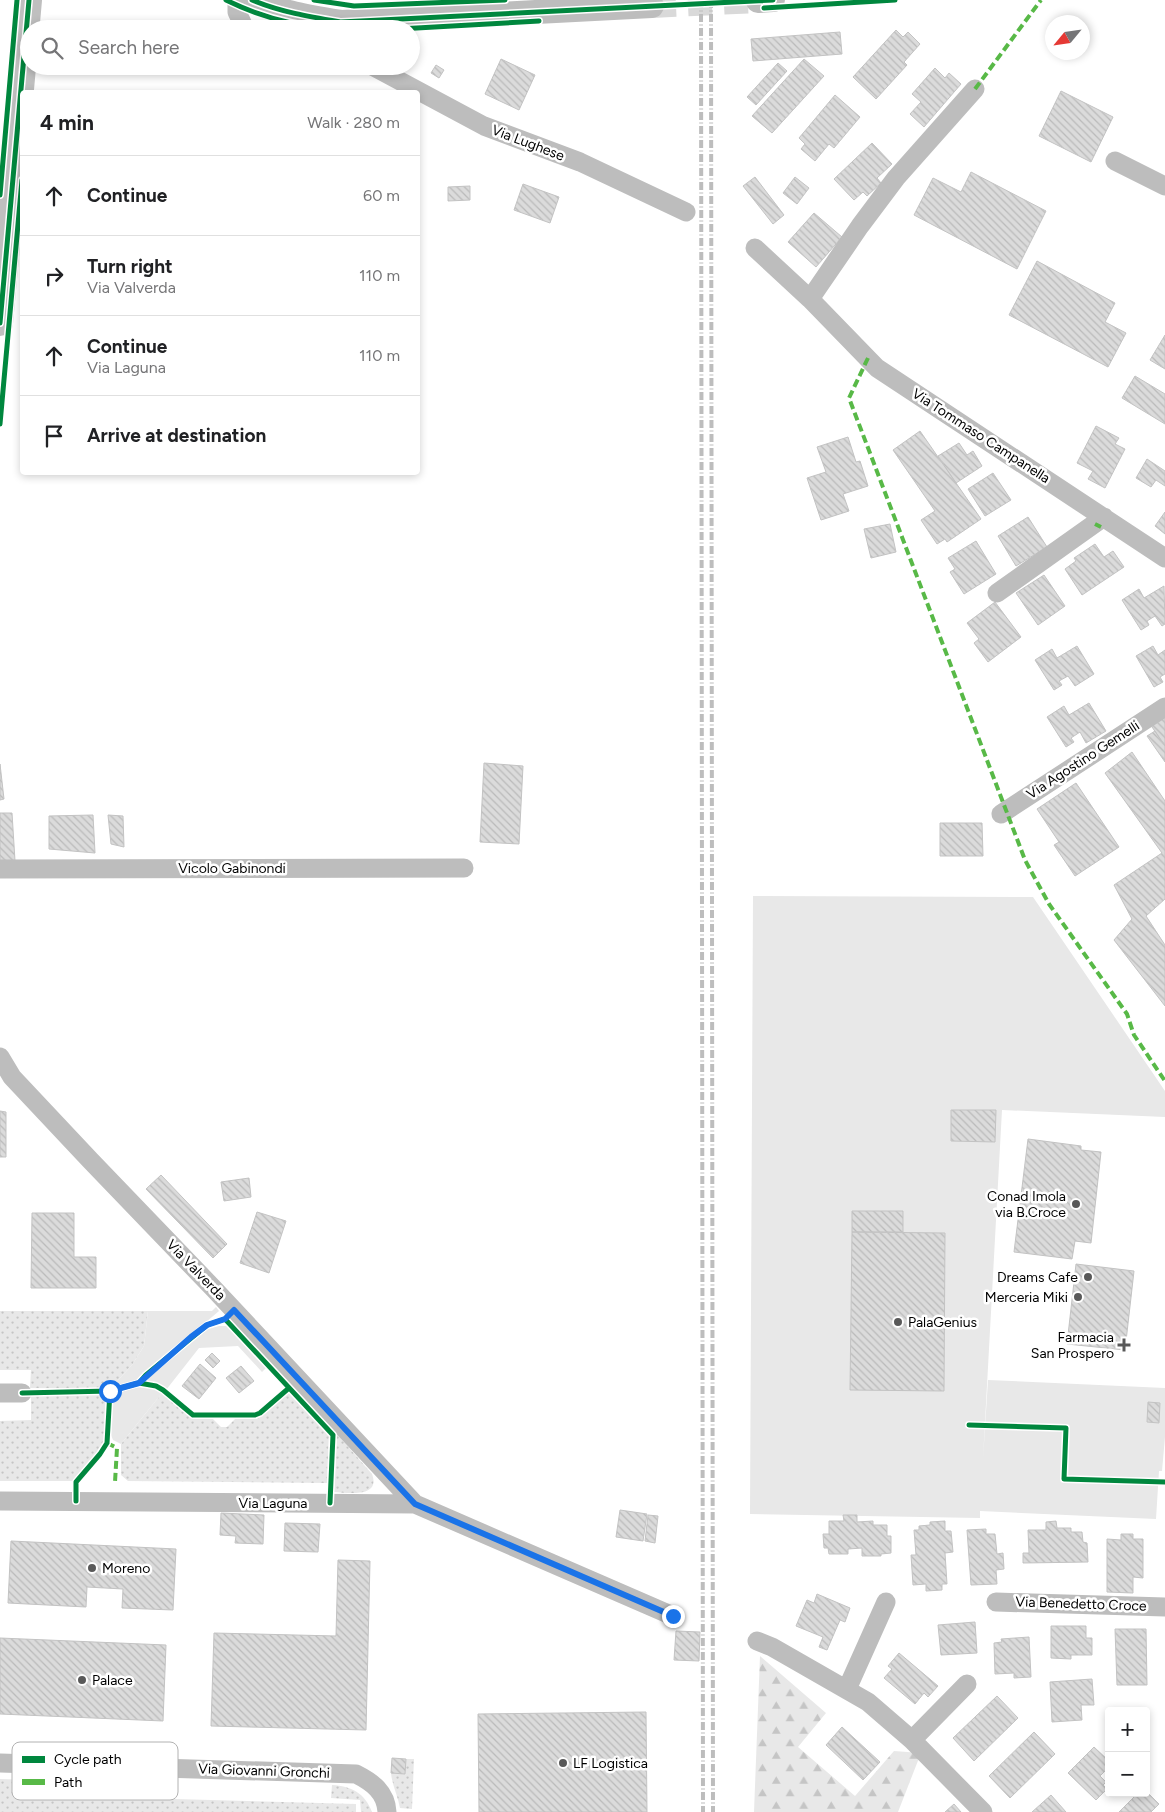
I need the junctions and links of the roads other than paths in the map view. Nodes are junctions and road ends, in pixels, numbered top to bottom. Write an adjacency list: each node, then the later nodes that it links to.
1 (29, 0): 5 (main road)
2 (238, 0): 6 (street)
3 (252, 0): 7 (street)
4 (652, 6): 8 (street)
5 (27, 20)
6 (241, 20)
7 (328, 20)
8 (380, 20)
9 (22, 75): 12 (main road)
10 (389, 75): 13 (street, Via Lughese)
11 (975, 89): 20 (street)
12 (21, 90)
13 (417, 90)
14 (420, 92): 18 (street, Via Lughese)
15 (20, 100): 21 (main road)
16 (1115, 161): 17 (street)
17 (1165, 186)
18 (686, 212)
19 (755, 248): 20 (street, Via Tommaso Campanella)
20 (810, 299): 22 (street, Via Tommaso Campanella)
21 (0, 323)
22 (1104, 517): 23 (street, Via Tommaso Campanella); 24 (street)
23 (1165, 558)
24 (997, 593)
25 (1165, 706): 26 (street, Via Agostino Gemelli)
26 (1002, 814)
27 (464, 868): 28 (street, Vicolo Gabinondi)
28 (0, 869)
29 (0, 1057): 33 (street, Via Valverda)
30 (0, 1393): 31 (street)
31 (22, 1393)
32 (0, 1501): 33 (street, Via Laguna)
33 (415, 1504): 37 (street, Via Laguna)
34 (886, 1602): 40 (street)
35 (996, 1602): 36 (street, Via Benedetto Croce)
36 (1165, 1607)
37 (673, 1616)
38 (756, 1641): 40 (street)
39 (968, 1684): 41 (street)
40 (847, 1689): 41 (street)
41 (912, 1740): 44 (street)
42 (178, 1768): 43 (street, Via Giovanni Gronchi)
43 (387, 1812)
44 (983, 1812)

